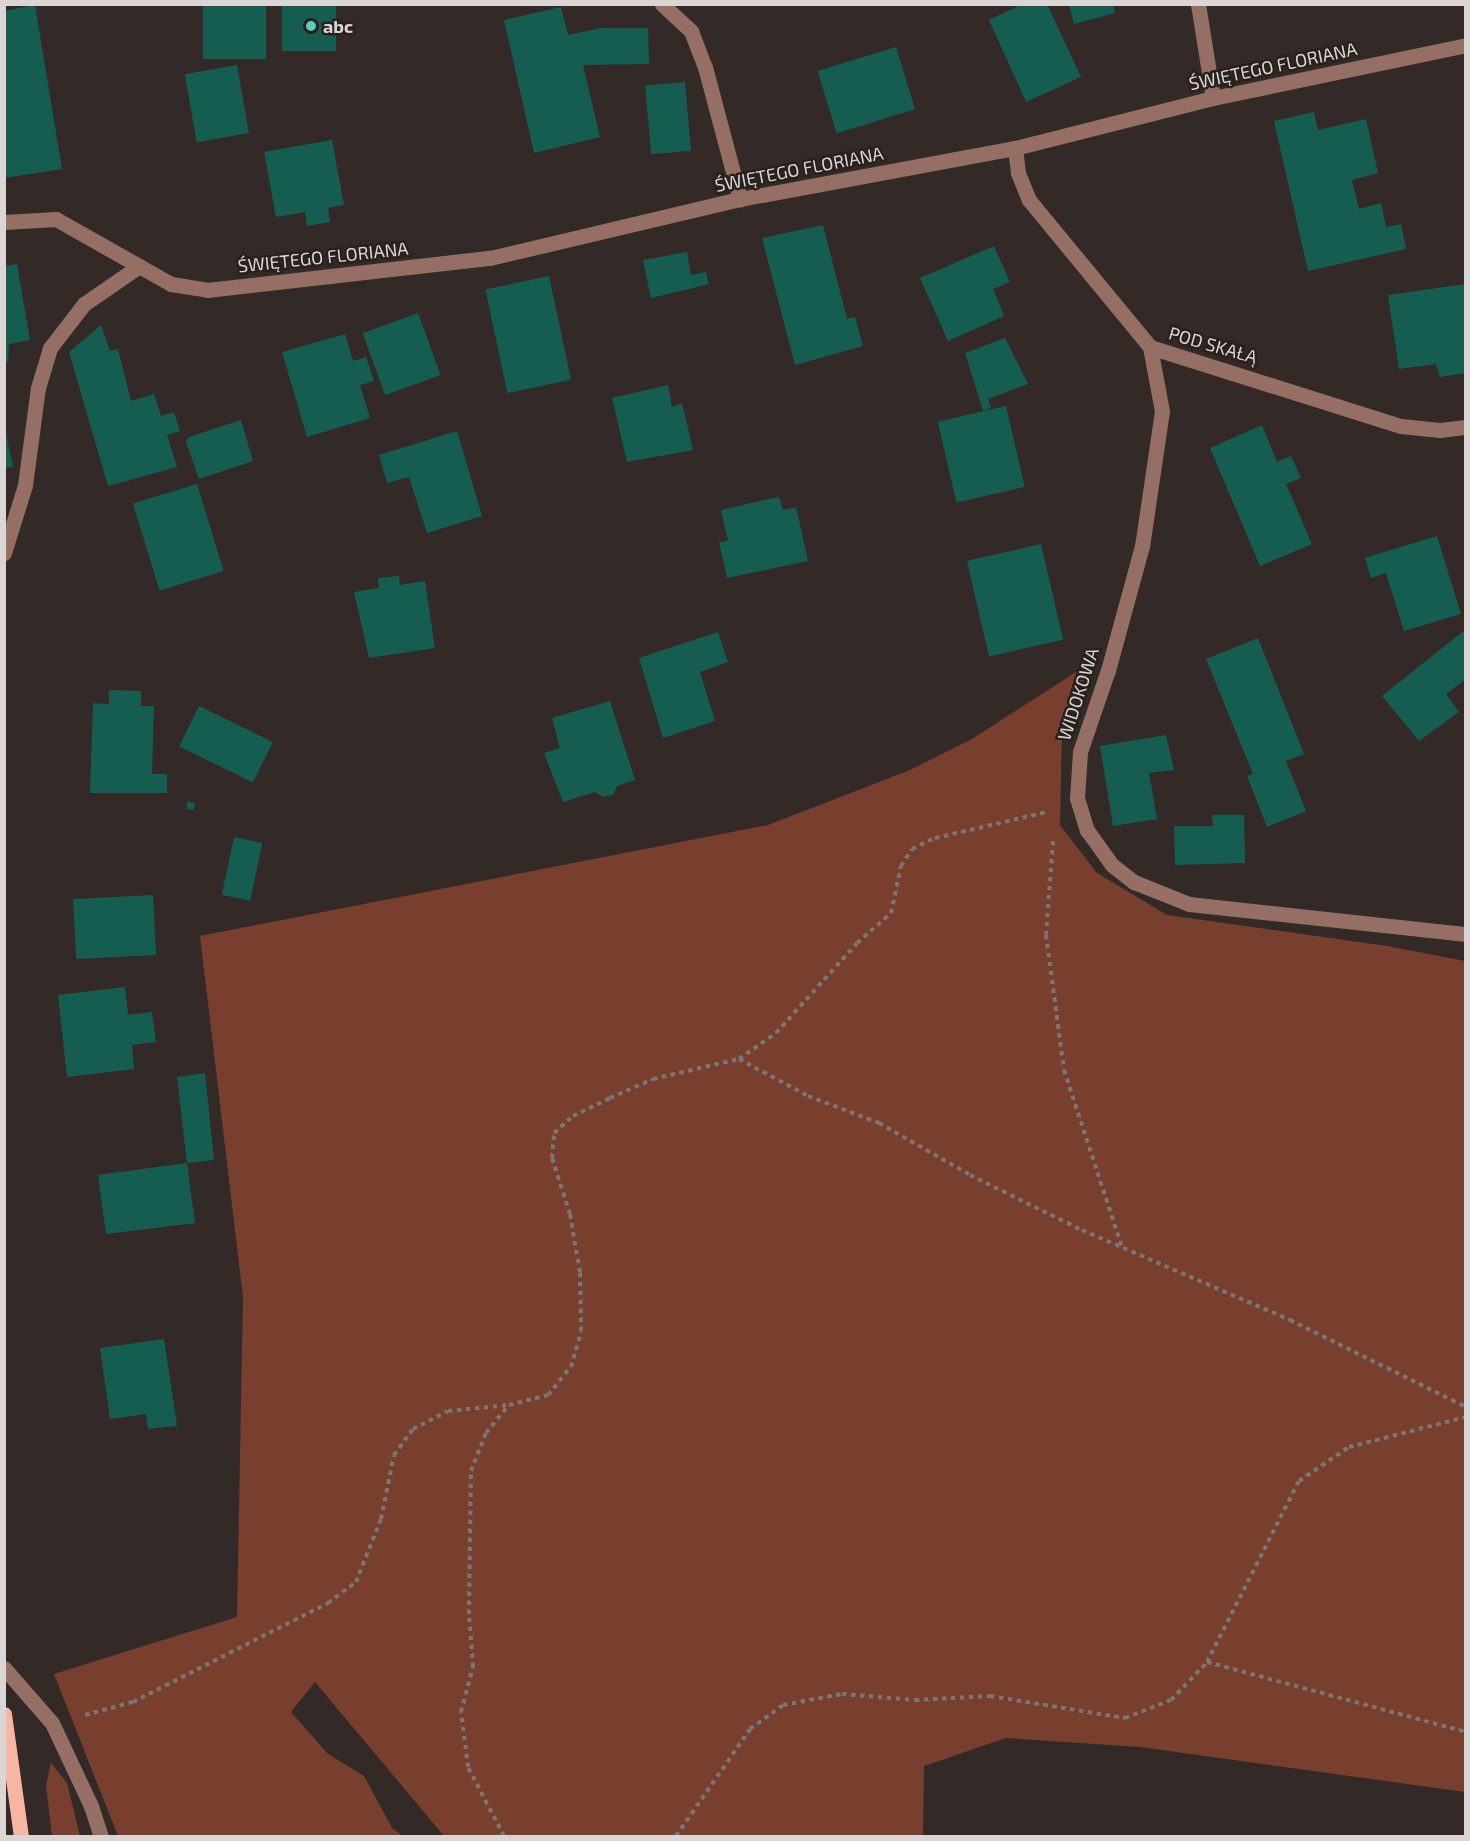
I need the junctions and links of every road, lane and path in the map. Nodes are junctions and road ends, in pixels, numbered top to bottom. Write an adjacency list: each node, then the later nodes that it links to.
1 (662, 4): 6 (street)
2 (1198, 4): 4 (street)
3 (1466, 45): 4 (street, ŚWIĘTEGO FLORIANA)
4 (1213, 98): 5 (street, ŚWIĘTEGO FLORIANA)
5 (1015, 148): 6 (street, ŚWIĘTEGO FLORIANA); 9 (street, POD SKAŁĄ)
6 (740, 199): 8 (street, ŚWIĘTEGO FLORIANA)
7 (4, 222): 8 (street, ŚWIĘTEGO FLORIANA)
8 (139, 266): 11 (street)
9 (1150, 347): 10 (street, POD SKAŁĄ); 12 (street, WIDOKOWA)
10 (1466, 427)
11 (4, 553)
12 (1077, 798): 13 (path); 14 (street, WIDOKOWA)
13 (1055, 810): 15 (path); 16 (path)
14 (1466, 934)
15 (739, 1059): 16 (path); 17 (path)
16 (1122, 1247): 18 (path)
17 (509, 1405): 23 (path); 27 (path)
18 (1466, 1407)
19 (1466, 1417): 20 (path)
20 (1208, 1662): 24 (path); 28 (path)
21 (4, 1668): 23 (street)
22 (4, 1714): 25 (main road)
23 (52, 1723): 26 (street)
24 (1466, 1732)
25 (21, 1836)
26 (101, 1836)
27 (504, 1836)
28 (676, 1836)

